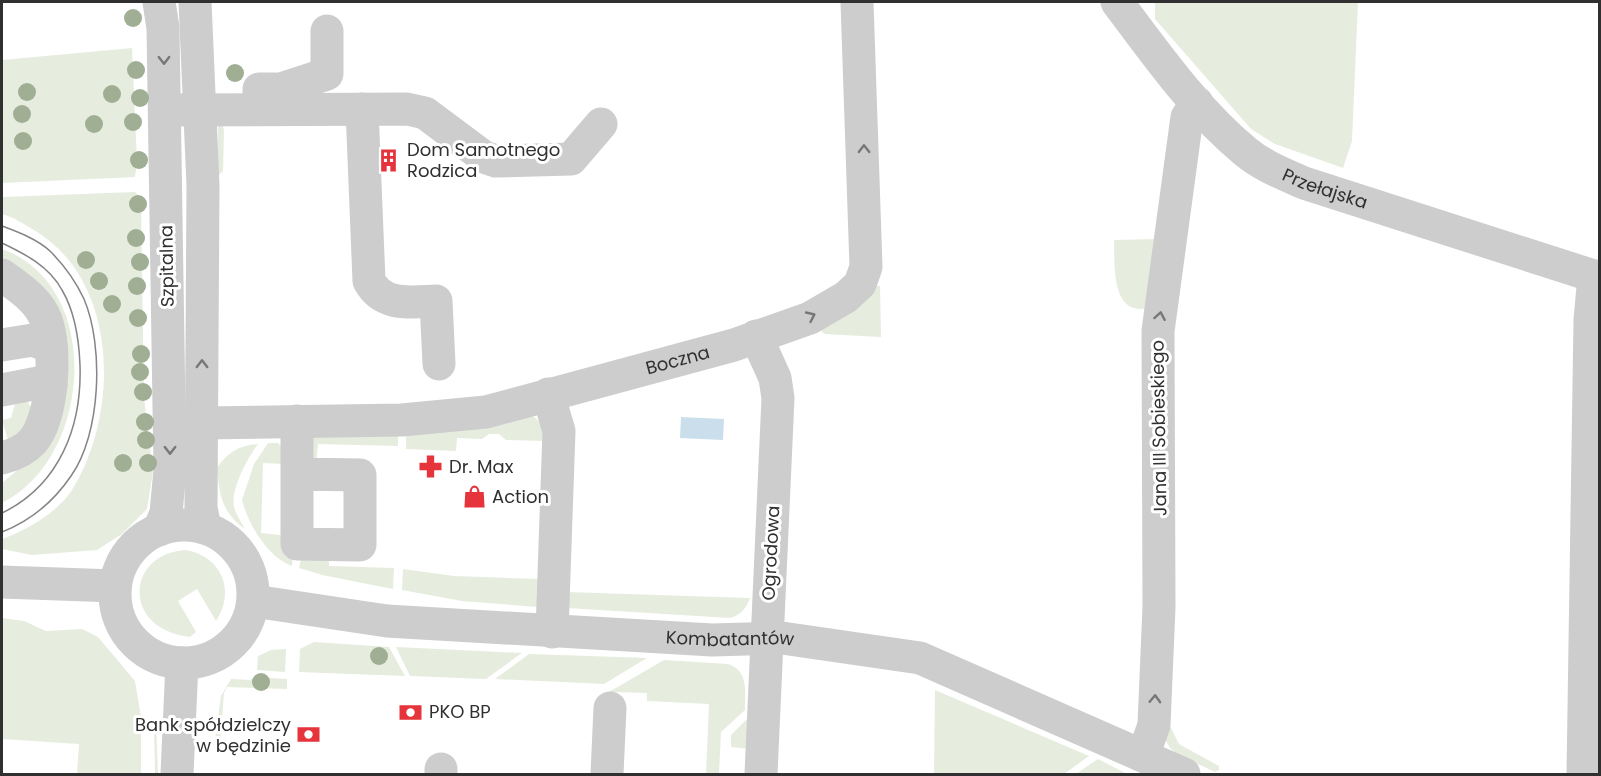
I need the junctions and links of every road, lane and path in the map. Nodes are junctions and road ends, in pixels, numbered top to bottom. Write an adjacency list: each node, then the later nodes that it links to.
1 (159, 2): 7 (street, Szpitalna, one-way to 7)
2 (195, 2): 9 (street, Szpitalna)
3 (857, 2): 14 (street, Boczna, one-way to 3)
4 (1117, 2): 6 (street, Przełajska)
5 (327, 31): 10 (street)
6 (1197, 103): 12 (street, Przełajska); 34 (street, Jana III Sobieskiego, one-way to 6)
7 (165, 109): 9 (street); 26 (street, Szpitalna, one-way to 26)
8 (362, 109): 10 (street); 11 (street); 17 (street)
9 (202, 110): 10 (street); 22 (street, Szpitalna, one-way to 9)
10 (258, 110)
11 (601, 124)
12 (1597, 277): 39 (street)
13 (9, 288): 16 (street)
14 (756, 336): 20 (street, Boczna); 31 (street, Ogrodowa)
15 (2, 345): 16 (street)
16 (51, 347): 18 (street)
17 (439, 364)
18 (51, 386): 19 (street); 23 (street)
19 (2, 390)
20 (548, 394): 21 (street, Boczna); 30 (street)
21 (297, 421): 22 (street, Boczna); 24 (street)
22 (202, 423): 25 (street, Szpitalna)
23 (2, 458)
24 (297, 474)
25 (205, 528): 26 (street); 29 (street)
26 (159, 530): 28 (street)
27 (2, 582): 28 (street)
28 (115, 586): 32 (street)
29 (254, 601): 30 (street, Kombatantów); 32 (street)
30 (552, 632): 31 (street, Kombatantów)
31 (766, 639): 34 (street, Kombatantów); 37 (street, Ogrodowa)
32 (182, 663): 35 (street)
33 (610, 708): 36 (street)
34 (1143, 756): 38 (street, Kombatantów)
35 (177, 774)
36 (607, 774)
37 (761, 774)
38 (1184, 774)
39 (1583, 774)

